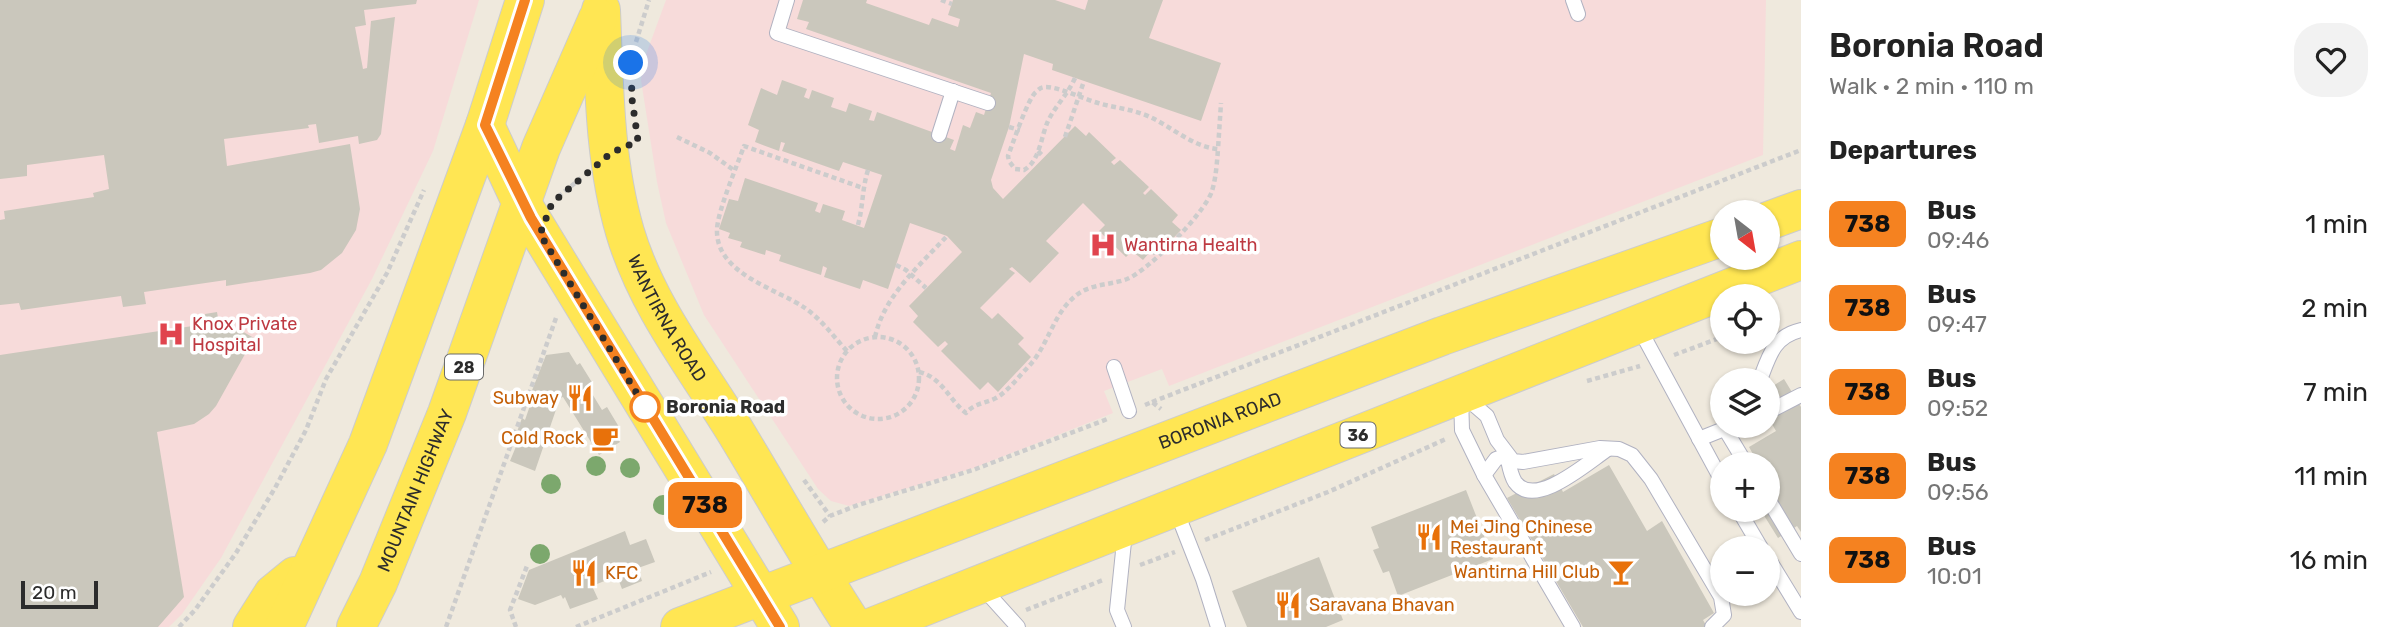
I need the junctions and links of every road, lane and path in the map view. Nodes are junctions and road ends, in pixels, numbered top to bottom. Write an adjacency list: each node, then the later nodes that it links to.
1 (525, 0): 15 (main road)
2 (649, 0): 7 (path)
3 (787, 0): 10 (lane)
4 (941, 0): 5 (path)
5 (952, 4)
6 (603, 5): 24 (main road, WANTIRNA ROAD); 30 (main road, MOUNTAIN HIGHWAY / 28)
7 (634, 52)
8 (1075, 78): 11 (path)
9 (1084, 81): 12 (path)
10 (953, 91): 13 (lane); 18 (lane)
11 (1068, 93): 12 (path); 17 (path); 23 (path)
12 (1079, 96): 20 (path); 21 (path)
13 (988, 103)
14 (1220, 103): 21 (path)
15 (485, 125): 30 (main road); 73 (main road)
16 (1009, 127): 17 (path)
17 (1020, 130): 23 (path)
18 (939, 135)
19 (677, 137): 27 (path)
20 (1065, 137)
21 (1218, 149): 38 (path)
22 (1801, 150): 56 (path)
23 (1038, 151): 25 (path)
24 (611, 153): 34 (path); 74 (main road, WANTIRNA ROAD)
25 (1044, 157)
26 (868, 170): 29 (path)
27 (735, 171): 29 (path); 49 (path)
28 (429, 179): 83 (path)
29 (863, 188): 33 (path)
30 (521, 202): 34 (main road); 86 (main road, MOUNTAIN HIGHWAY / 28)
31 (1801, 209): 32 (main road)
32 (1780, 217)
33 (858, 225)
34 (540, 234): 80 (main road)
35 (947, 236): 41 (path)
36 (1710, 241): 46 (main road, BORONIA ROAD)
37 (1152, 250): 38 (path)
38 (1158, 256): 53 (path)
39 (1801, 260): 44 (main road, 36)
40 (896, 265): 41 (path)
41 (911, 274): 42 (path); 47 (path)
42 (926, 288)
43 (557, 314): 87 (path)
44 (1638, 325): 50 (lane); 59 (main road, 36)
45 (1801, 330): 52 (lane)
46 (1443, 336): 59 (main road); 74 (main road, BORONIA ROAD)
47 (875, 337): 49 (path); 53 (path)
48 (1710, 342): 50 (path)
49 (847, 351): 53 (path)
50 (1658, 361): 54 (path); 61 (lane)
51 (1114, 367): 58 (lane)
52 (1765, 368)
53 (919, 372)
54 (1575, 386)
55 (1801, 395): 57 (lane)
56 (1152, 402)
57 (1780, 406)
58 (1129, 411): 68 (path)
59 (1462, 412): 63 (lane); 66 (lane); 67 (main road, 36); 71 (path)
60 (1710, 435): 61 (lane)
61 (1699, 439): 64 (lane)
62 (1609, 449): 63 (lane); 63 (lane); 97 (lane)
63 (1507, 455): 66 (lane)
64 (1710, 459)
65 (799, 472): 68 (path)
66 (1485, 475): 96 (lane)
67 (1175, 508): 70 (main road, 36); 71 (lane)
68 (830, 516): 74 (path)
69 (1780, 519): 72 (lane)
70 (1125, 527): 77 (lane); 79 (main road, 36)
71 (1191, 546): 77 (path); 95 (lane)
72 (1801, 554)
73 (318, 556): 84 (main road); 85 (main road)
74 (809, 557): 80 (main road, BORONIA ROAD); 92 (main road, WANTIRNA ROAD)
75 (527, 566): 88 (path)
76 (712, 572): 89 (path)
77 (1121, 573): 82 (path); 94 (lane)
78 (1780, 577): 81 (lane)
79 (979, 584): 82 (lane); 93 (main road, 36)
80 (760, 595): 90 (main road, BORONIA ROAD); 91 (main road)
81 (1799, 607)
82 (1013, 622)
83 (179, 627)
84 (252, 627)
85 (285, 627)
86 (356, 627)
87 (446, 627)
88 (516, 627)
89 (576, 627)
90 (680, 627)
91 (780, 627)
92 (854, 627)
93 (872, 627)
94 (1124, 627)
95 (1218, 627)
96 (1573, 627)
97 (1712, 627)

